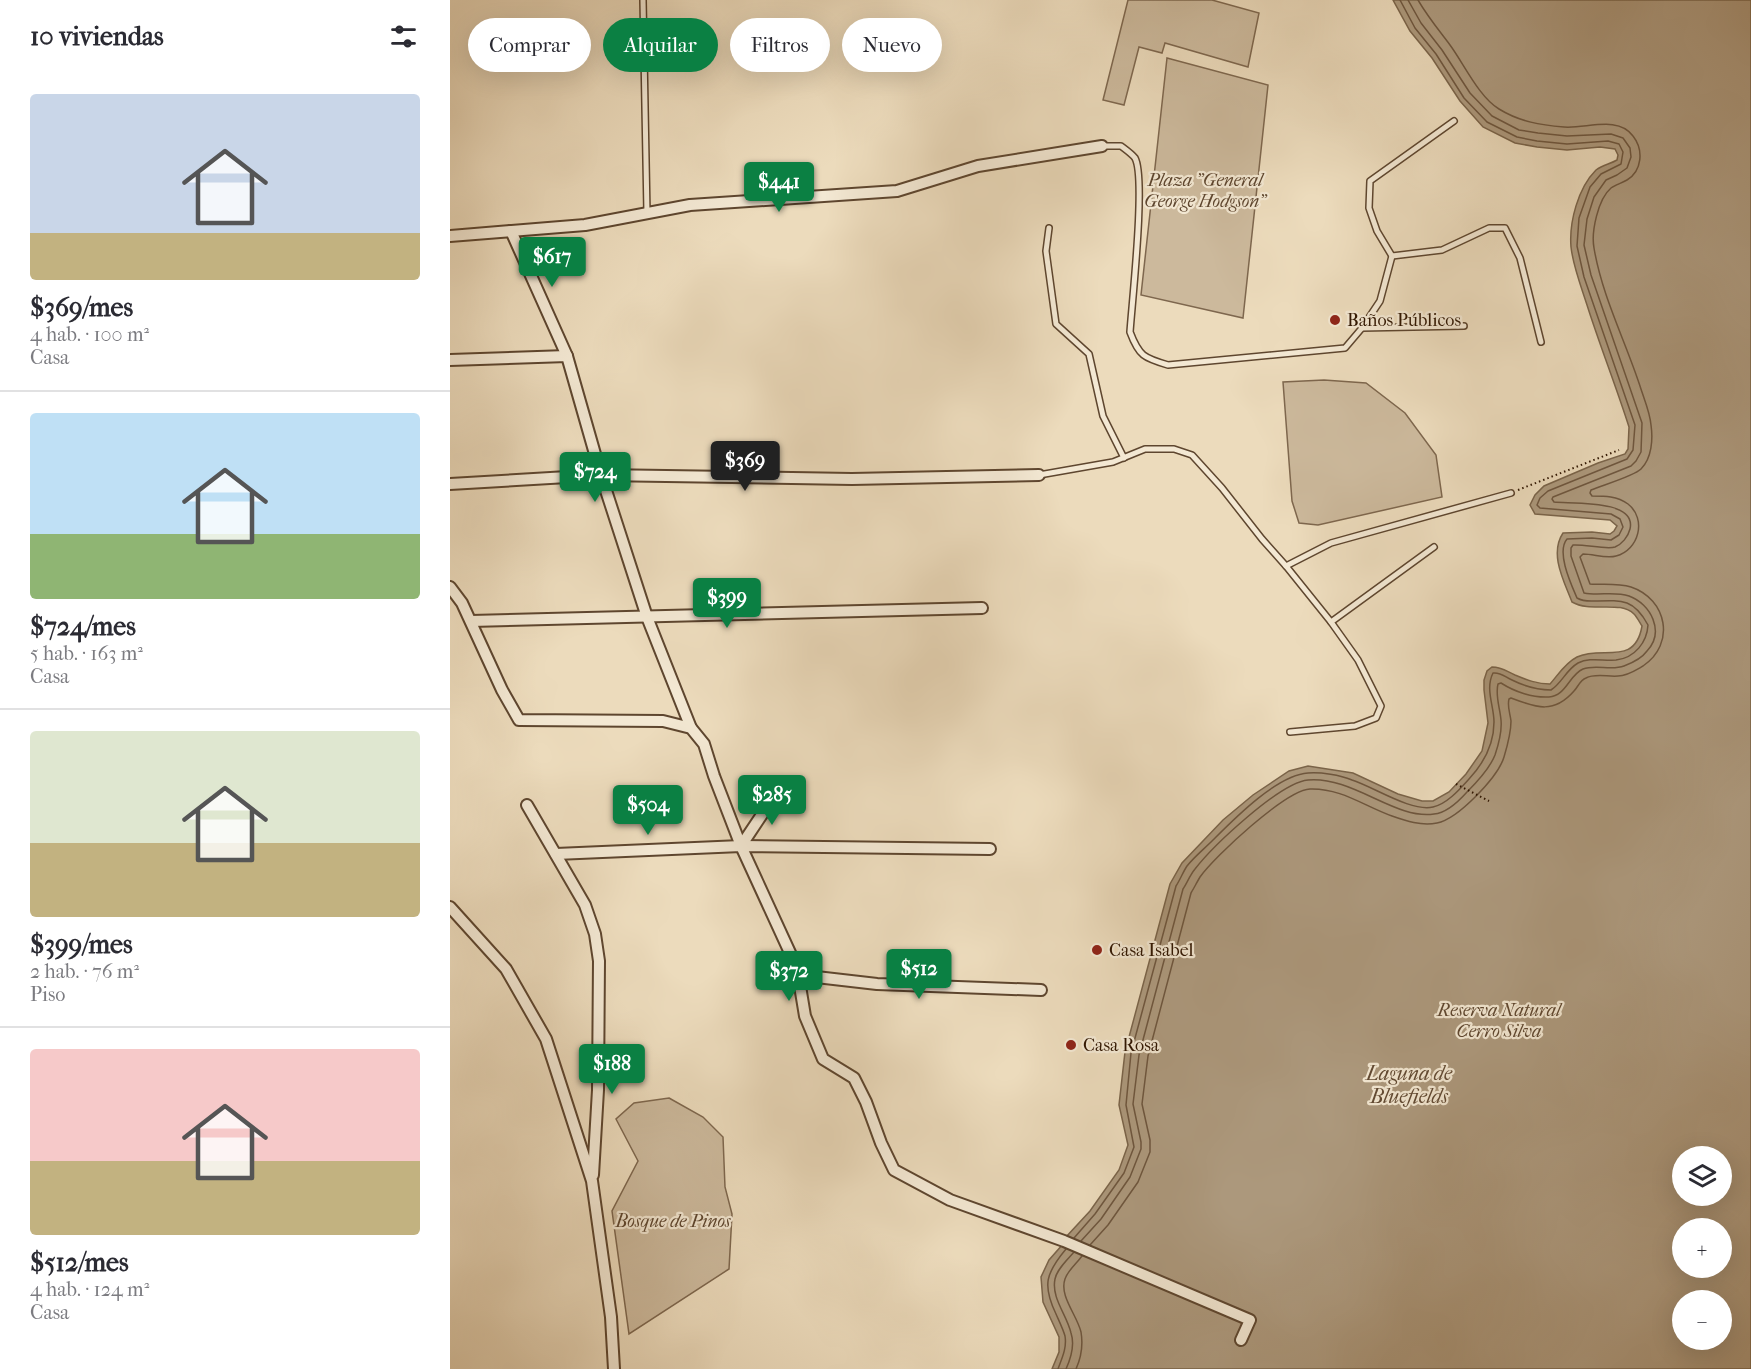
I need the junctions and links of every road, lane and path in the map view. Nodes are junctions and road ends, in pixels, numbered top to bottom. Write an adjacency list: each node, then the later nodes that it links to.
1 (643, 0): 4 (lane)
2 (1454, 121): 8 (lane)
3 (1102, 146): 4 (street); 10 (lane)
4 (647, 213): 6 (street)
5 (1049, 228): 15 (lane)
6 (511, 231): 7 (street); 12 (street)
7 (450, 236)
8 (1392, 256): 10 (lane); 11 (lane)
9 (1464, 326): 10 (lane)
10 (1362, 328)
11 (1541, 342)
12 (567, 356): 13 (street); 16 (street)
13 (450, 360)
14 (1619, 450): 19 (path)
15 (1124, 458): 17 (lane); 21 (lane)
16 (601, 475): 17 (street); 18 (street); 24 (street)
17 (1039, 475)
18 (450, 484)
19 (1511, 493): 21 (lane)
20 (1434, 547): 26 (lane)
21 (1286, 566): 26 (lane)
22 (450, 587): 25 (street)
23 (982, 608): 24 (street)
24 (648, 617): 25 (street); 27 (street)
25 (471, 621): 27 (street)
26 (1331, 622): 28 (lane)
27 (691, 728): 33 (street)
28 (1290, 732)
29 (1456, 784): 31 (path)
30 (779, 789): 33 (street)
31 (1489, 801)
32 (527, 805): 35 (street)
33 (741, 846): 34 (street); 35 (street); 37 (street)
34 (990, 849)
35 (556, 854): 39 (street)
36 (450, 907): 39 (street)
37 (799, 975): 38 (street); 40 (street)
38 (1041, 990)
39 (592, 1181): 41 (street)
40 (1241, 1340)
41 (614, 1369)

